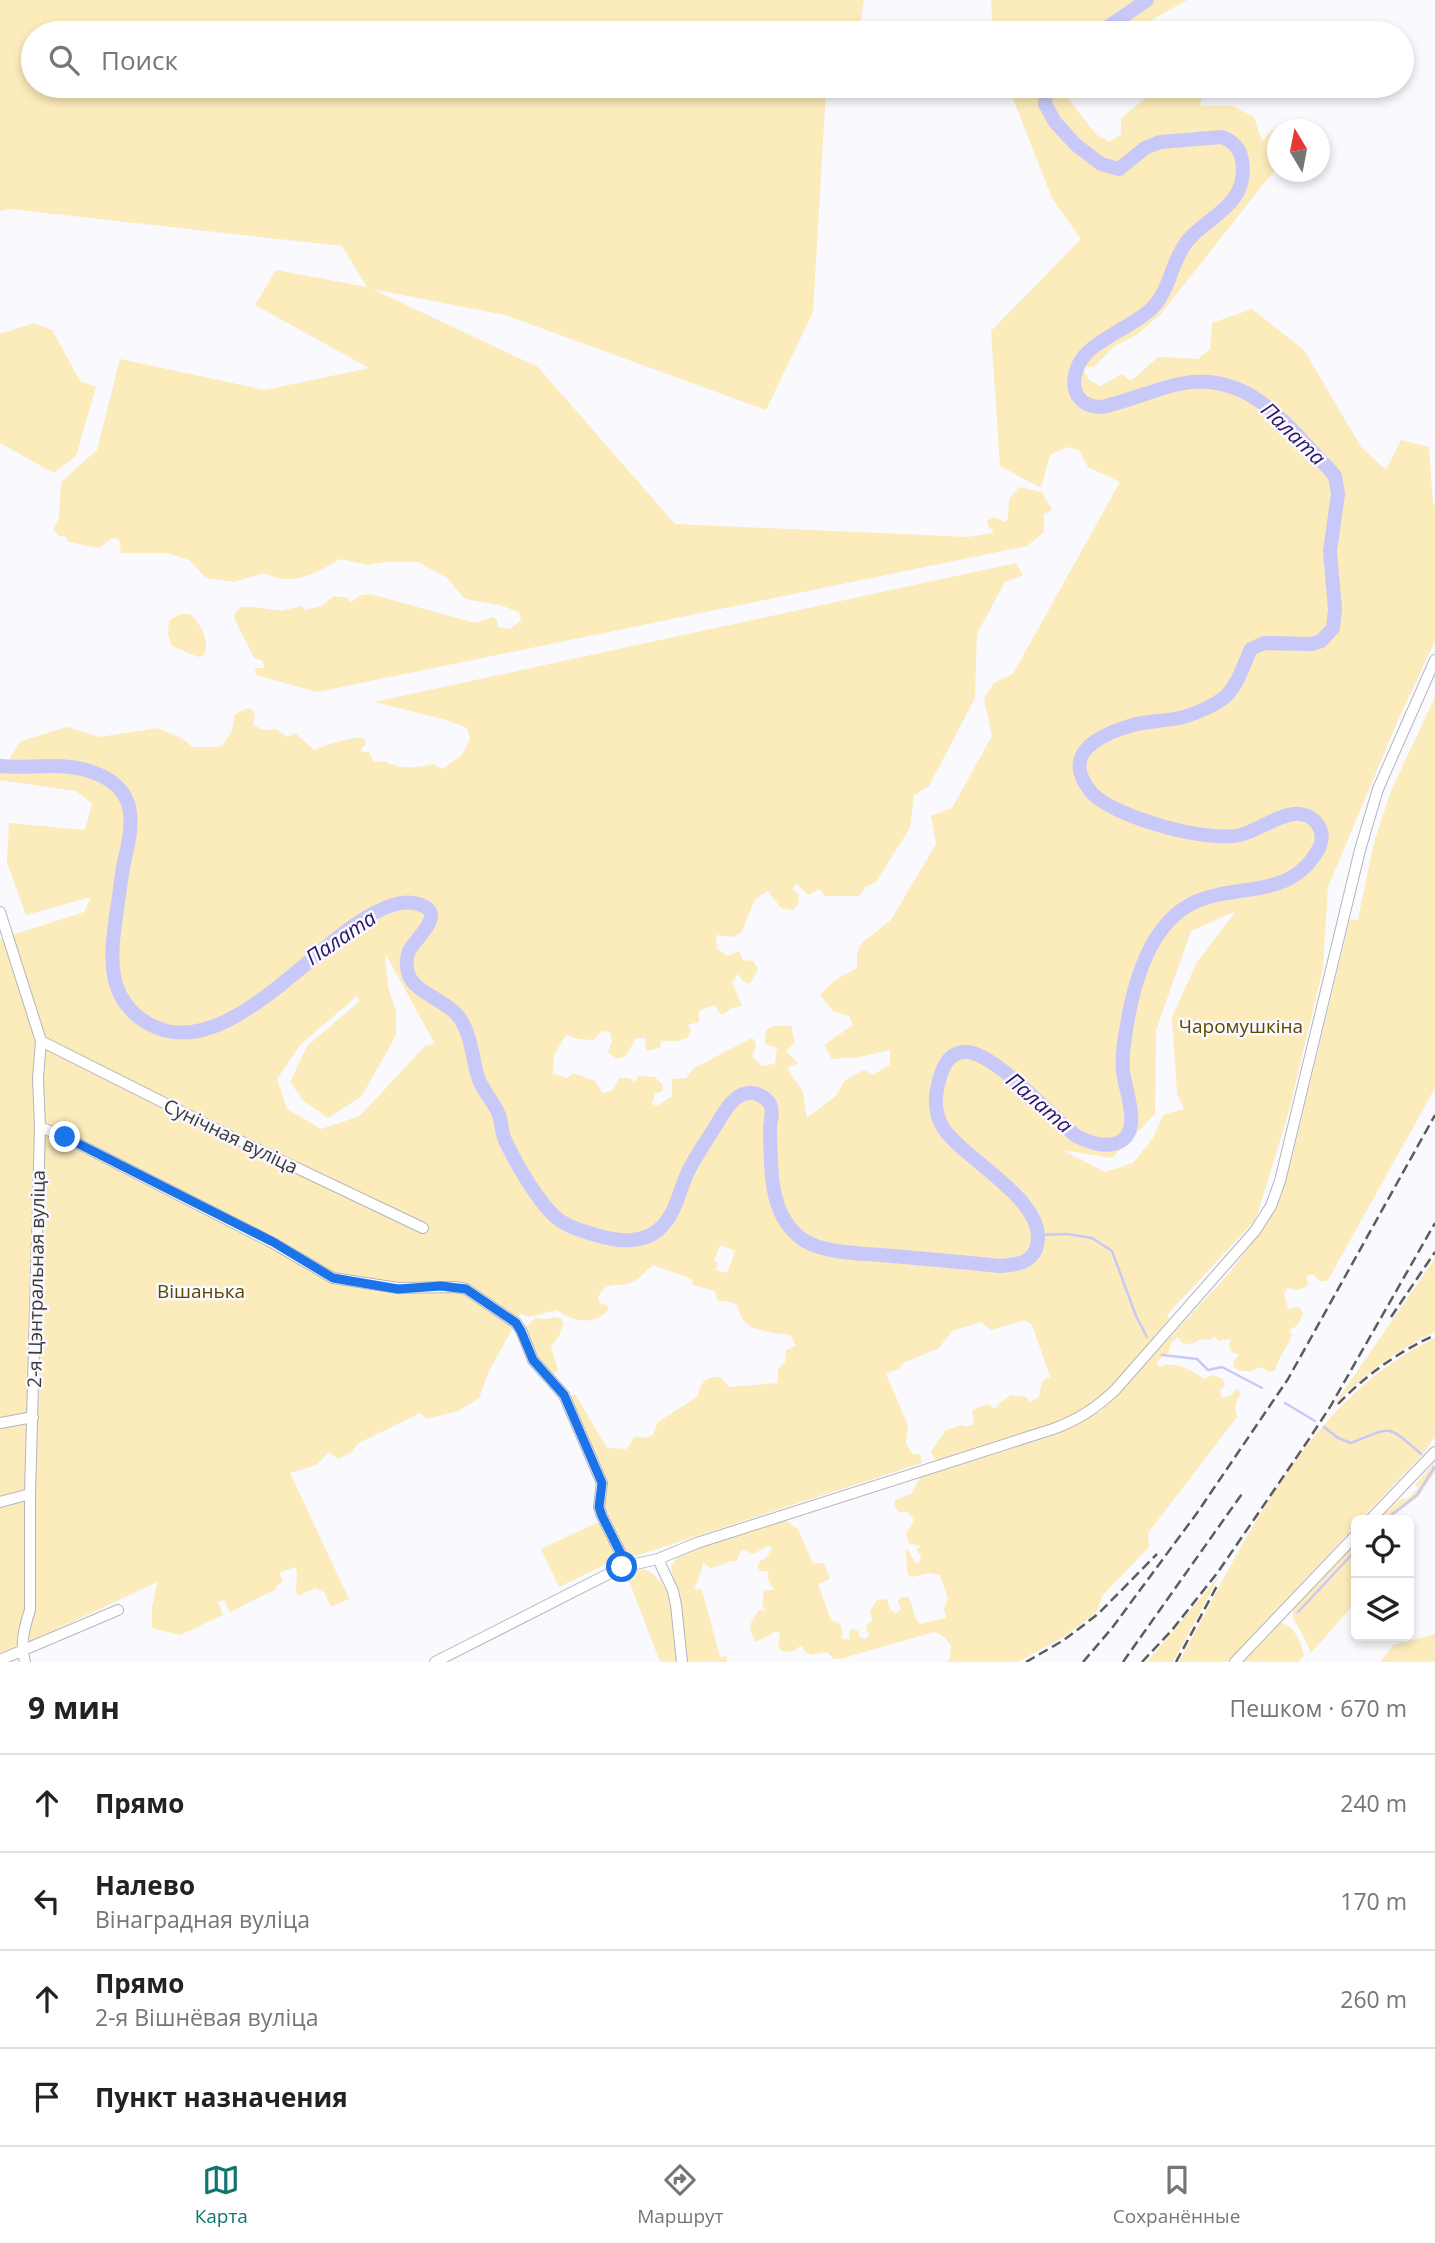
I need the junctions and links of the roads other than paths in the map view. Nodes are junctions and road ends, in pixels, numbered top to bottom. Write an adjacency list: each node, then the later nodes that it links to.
1 (1435, 660): 13 (street)
2 (0, 912): 3 (street, 2-я Цэнтральная вуліца)
3 (41, 1041): 4 (street, 2-я Цэнтральная вуліца); 5 (street, Сунічная вуліца)
4 (40, 1127): 6 (street, 2-я Цэнтральная вуліца); 14 (street)
5 (423, 1228)
6 (33, 1417): 7 (street); 9 (street, 2-я Цэнтральная вуліца)
7 (0, 1423)
8 (1435, 1452): 11 (street)
9 (30, 1494): 10 (street); 16 (street, 2-я Цэнтральная вуліца)
10 (0, 1502)
11 (1375, 1515)
12 (1351, 1540): 20 (street)
13 (658, 1559): 14 (street); 19 (street)
14 (627, 1566): 18 (street)
15 (118, 1610): 16 (street)
16 (24, 1656): 17 (street)
17 (0, 1660)
18 (435, 1662)
19 (682, 1662)
20 (1235, 1662)

